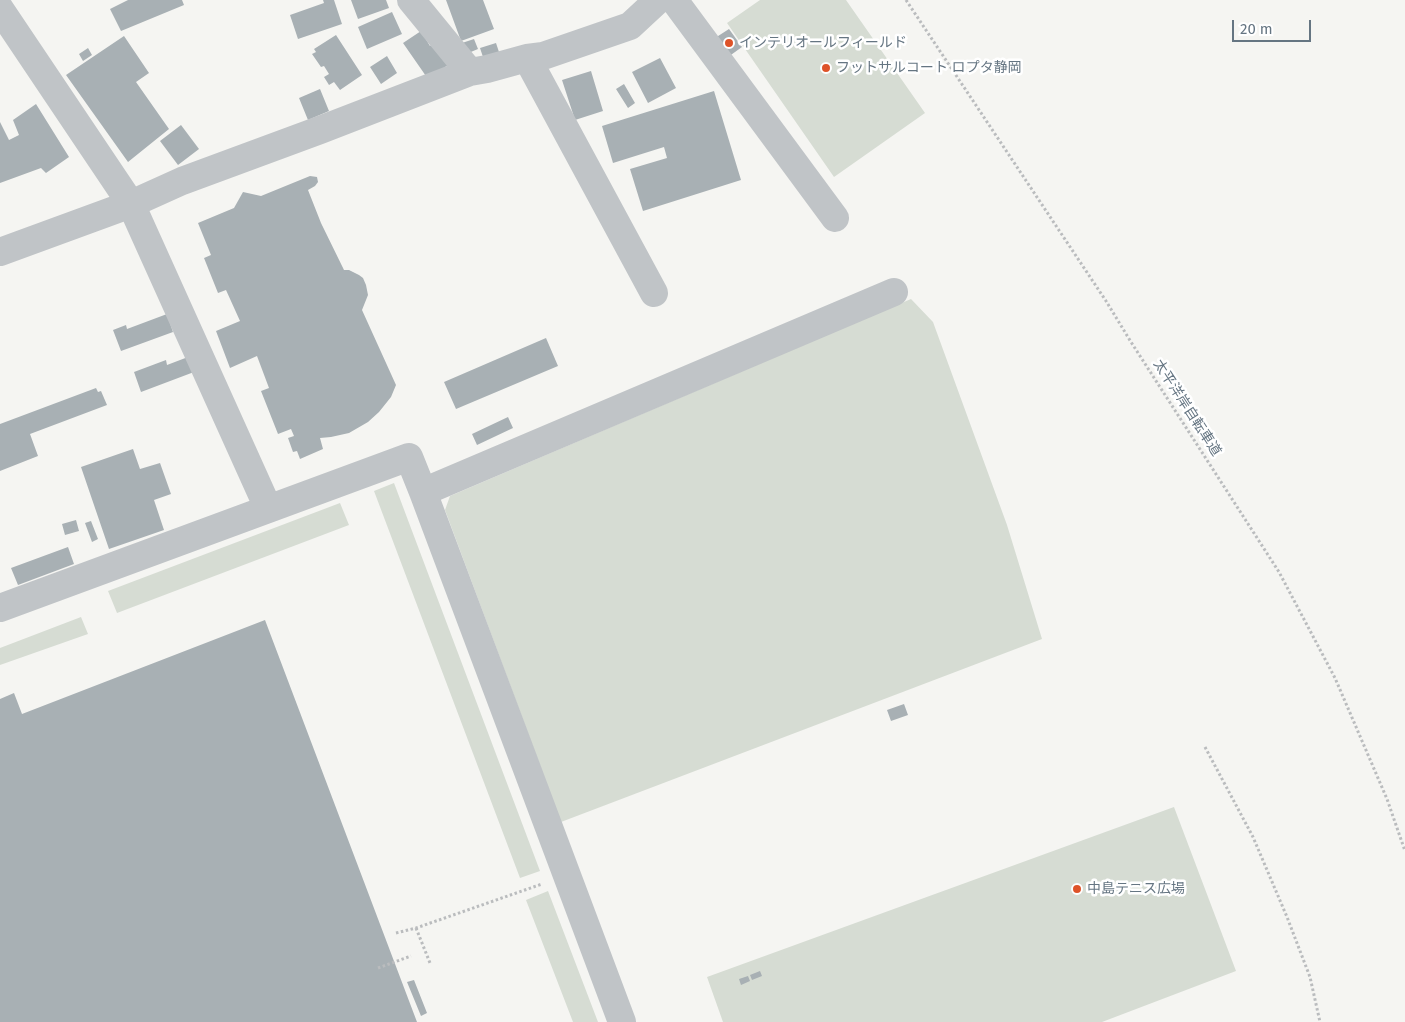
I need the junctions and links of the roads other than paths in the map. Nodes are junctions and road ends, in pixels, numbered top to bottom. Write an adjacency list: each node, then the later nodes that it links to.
1 (411, 0): 6 (street)
2 (658, 0): 5 (street)
3 (674, 0): 8 (street)
4 (0, 8): 7 (street)
5 (527, 58): 6 (street); 11 (street)
6 (470, 72): 7 (street)
7 (131, 204): 9 (street); 13 (street)
8 (835, 218)
9 (0, 252)
10 (894, 292): 12 (street)
11 (654, 294)
12 (423, 492): 13 (street); 15 (street)
13 (268, 508): 14 (street)
14 (0, 608)
15 (622, 1022)

